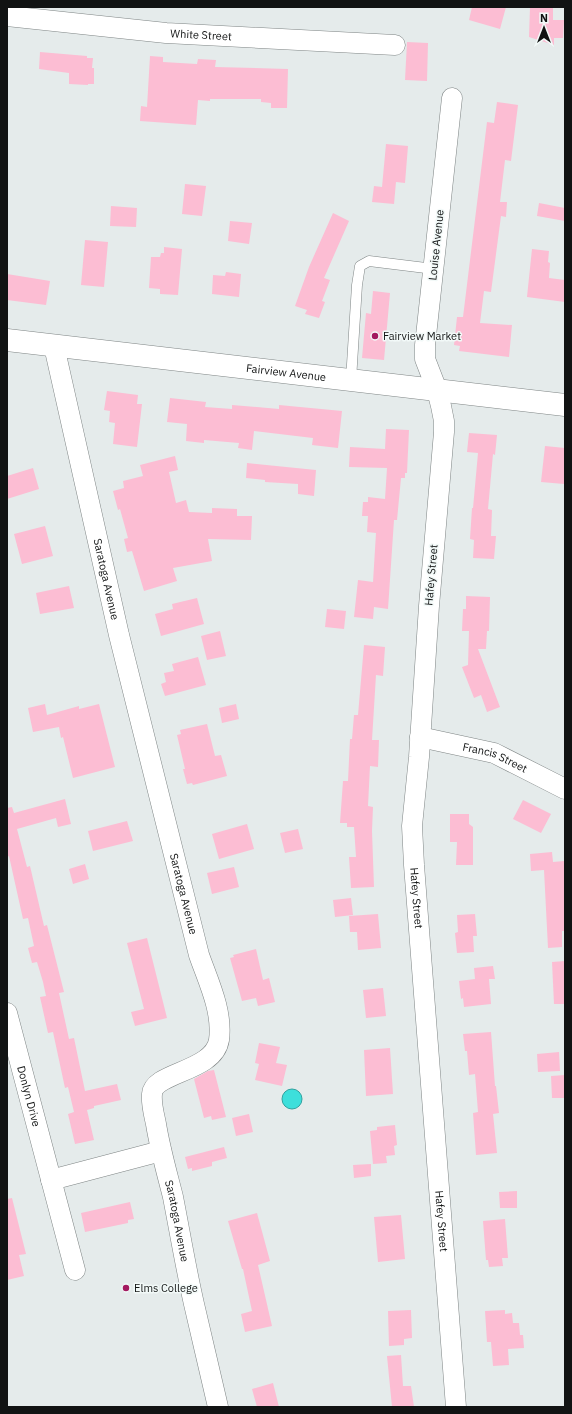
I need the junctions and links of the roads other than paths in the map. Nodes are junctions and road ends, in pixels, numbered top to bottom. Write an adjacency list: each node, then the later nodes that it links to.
1 (7, 16): 2 (street, White Street)
2 (395, 45)
3 (452, 98): 4 (street, Louise Avenue)
4 (434, 269): 7 (lane); 8 (street, Louise Avenue)
5 (7, 340): 6 (main road, Fairview Avenue)
6 (54, 346): 7 (main road, Fairview Avenue); 13 (street, Saratoga Avenue)
7 (351, 380): 8 (main road, Fairview Avenue)
8 (437, 390): 9 (main road, Fairview Avenue); 10 (street, Hafey Street)
9 (565, 406)
10 (420, 737): 11 (street, Francis Street); 17 (street, Hafey Street)
11 (565, 789)
12 (7, 1013): 14 (street, Donlyn Drive)
13 (161, 1151): 14 (street); 16 (street, Saratoga Avenue)
14 (51, 1180): 15 (street, Donlyn Drive)
15 (75, 1270)
16 (218, 1407)
17 (456, 1407)

